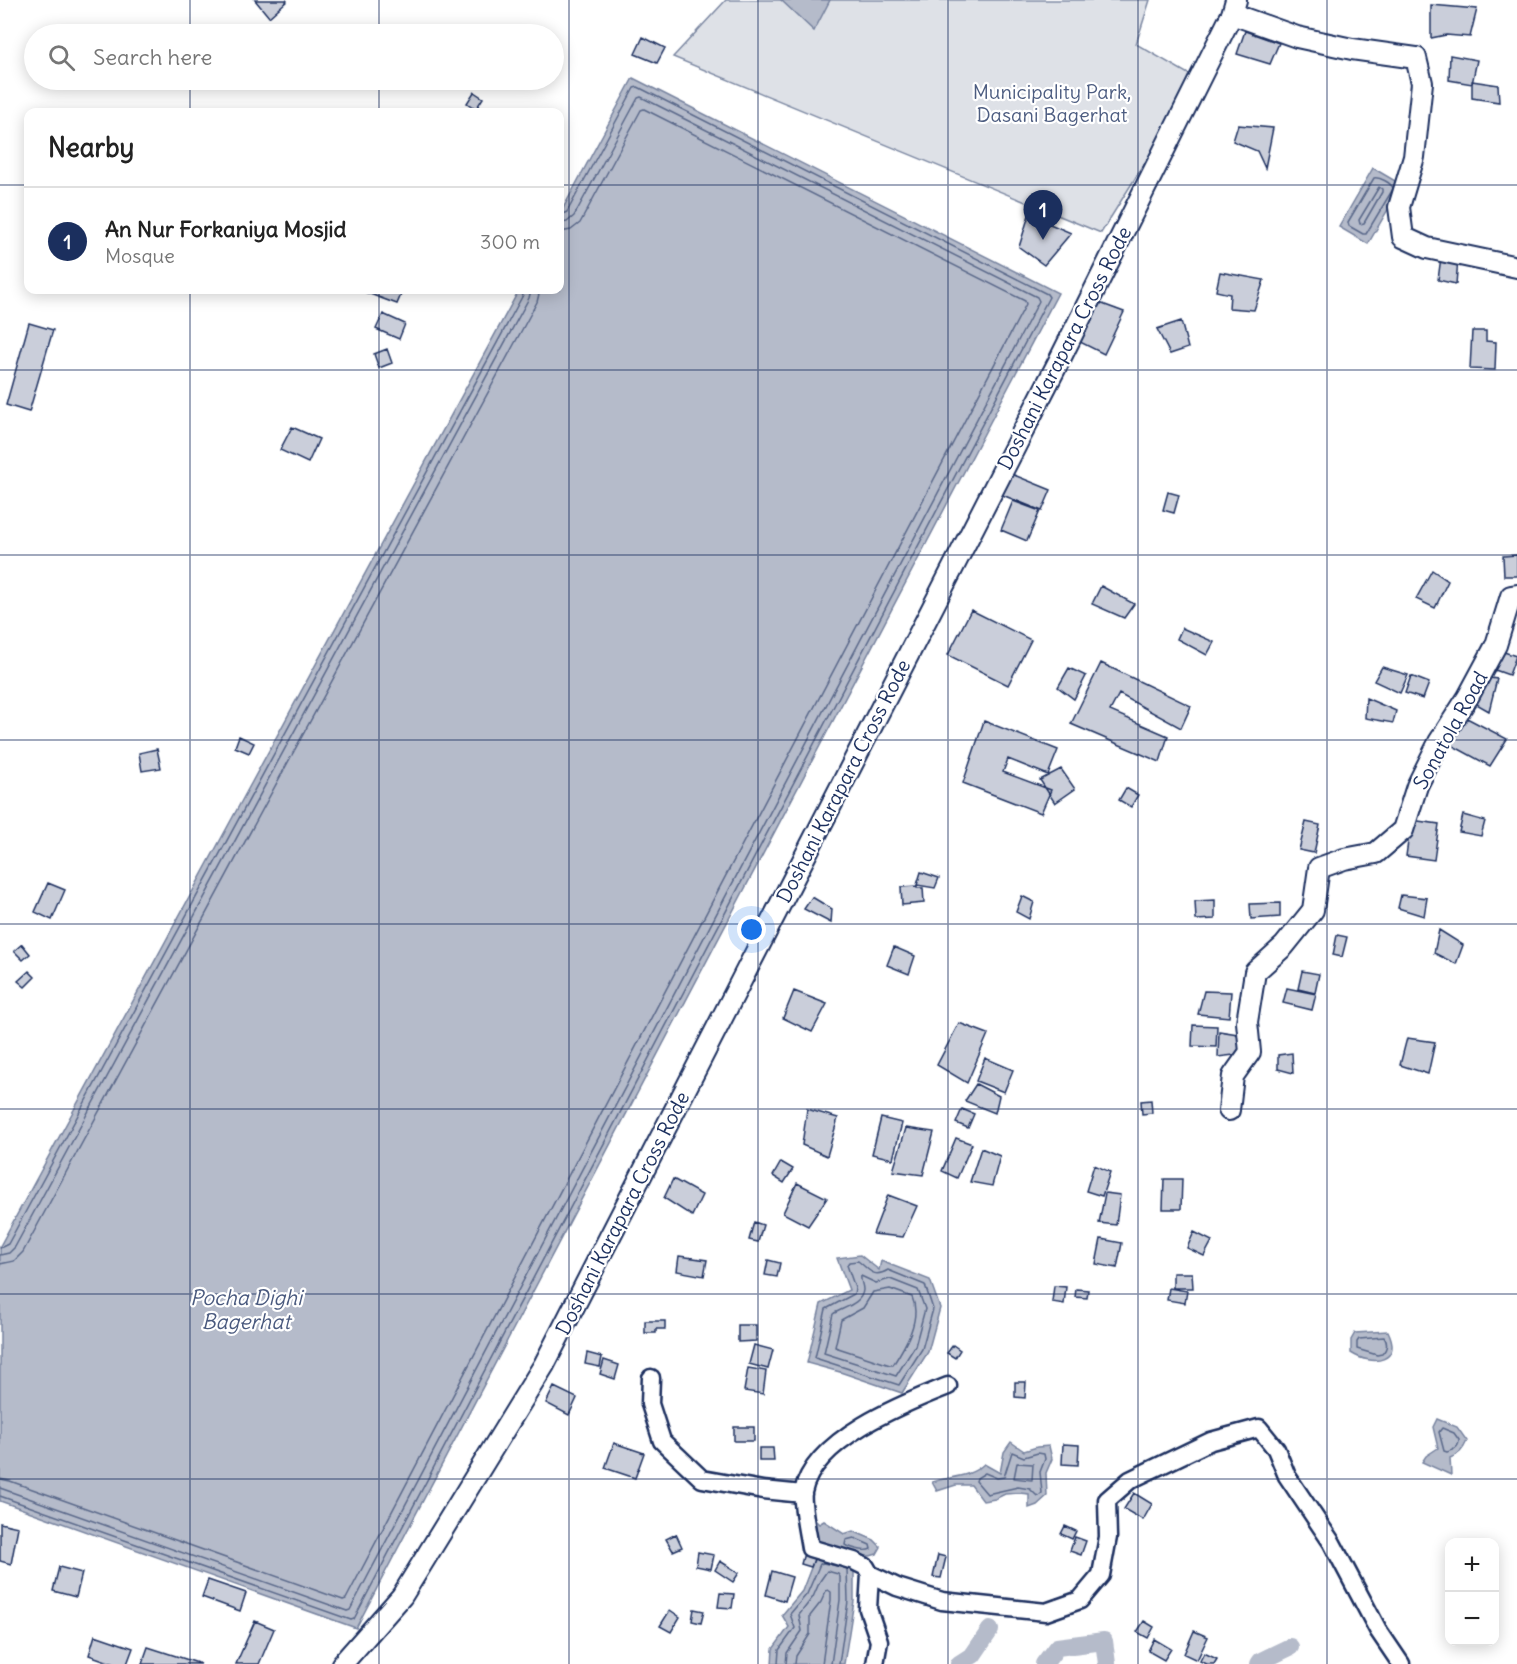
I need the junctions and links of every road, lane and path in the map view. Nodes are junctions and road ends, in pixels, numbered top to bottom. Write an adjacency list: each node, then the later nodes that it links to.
1 (1234, 7): 2 (street); 9 (street, Doshani Karapara Cross Rode)
2 (1517, 267)
3 (1517, 595): 4 (street, Sonatola Road)
4 (1229, 1110)
5 (651, 1378): 7 (street)
6 (948, 1386): 7 (street)
7 (803, 1494): 8 (street)
8 (870, 1574): 10 (street); 11 (street)
9 (342, 1664)
10 (875, 1664)
11 (1401, 1664)

